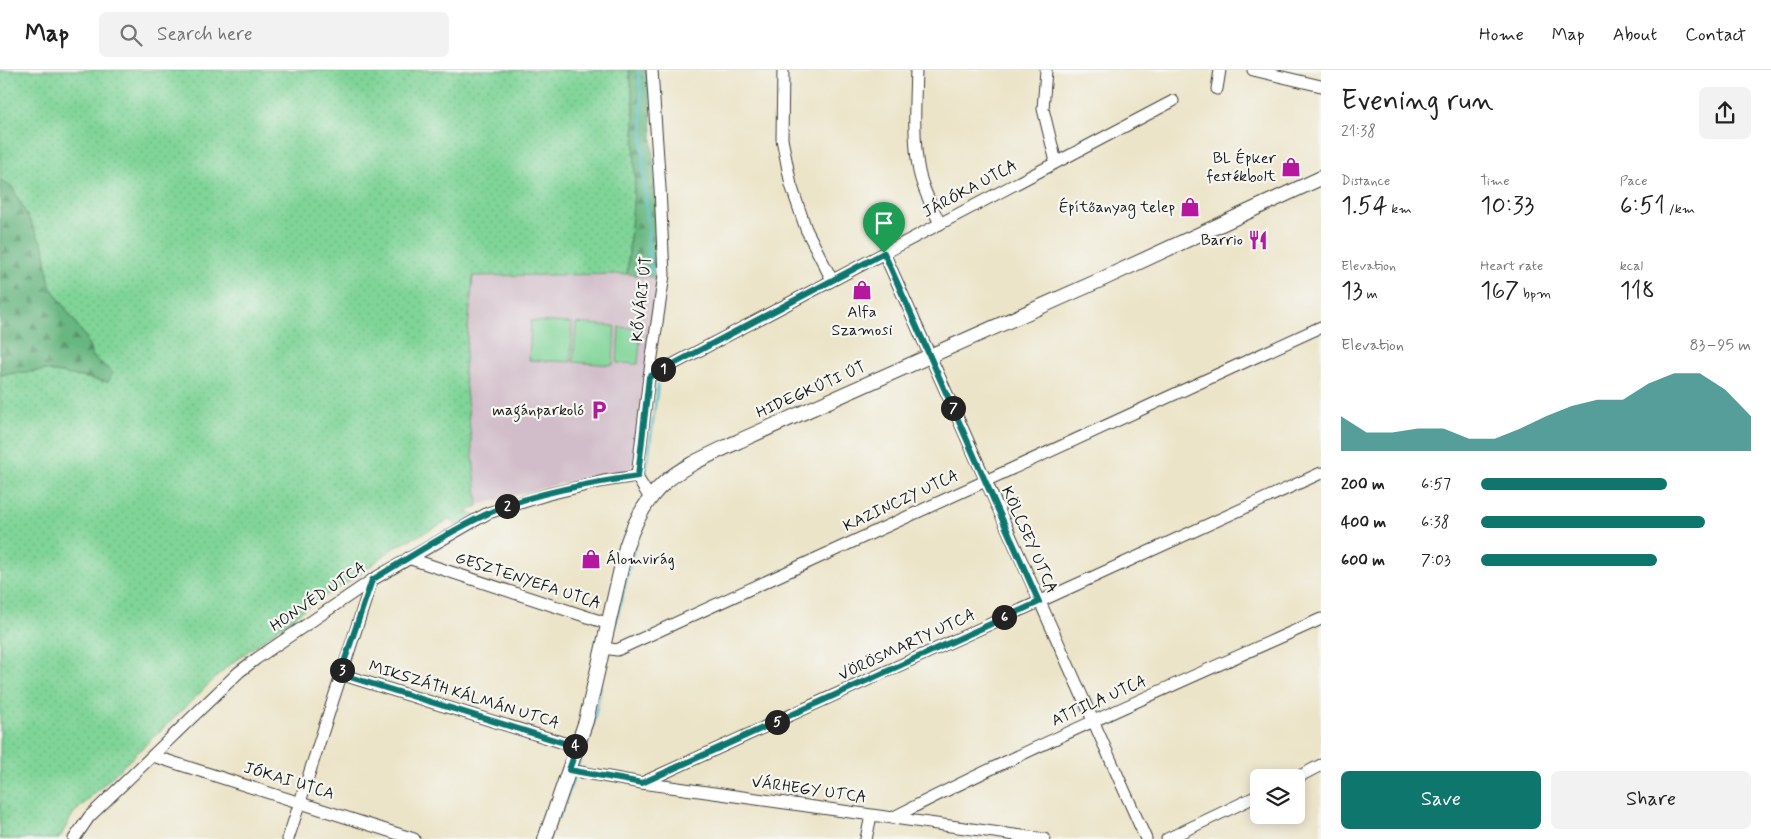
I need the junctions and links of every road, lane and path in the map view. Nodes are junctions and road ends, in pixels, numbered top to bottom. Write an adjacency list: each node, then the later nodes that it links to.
1 (652, 70): 17 (street, KŐVÁRI ÚT)
2 (783, 70): 14 (street)
3 (916, 70): 12 (street)
4 (1046, 70): 10 (street)
5 (1220, 70): 8 (street)
6 (1253, 70): 7 (street)
7 (1321, 86)
8 (1217, 89)
9 (1174, 101): 10 (street, JÁRÓKA UTCA)
10 (1056, 162): 12 (street, JÁRÓKA UTCA)
11 (1321, 178): 16 (main road, HIDEGKÚTI ÚT)
12 (940, 224): 13 (street, JÁRÓKA UTCA)
13 (884, 253): 14 (street, JÁRÓKA UTCA); 16 (street, KÖLCSEY UTCA)
14 (832, 280): 17 (street, JÁRÓKA UTCA)
15 (1321, 327): 20 (street, KAZINCZY UTCA)
16 (929, 356): 20 (street, KÖLCSEY UTCA); 21 (main road, HIDEGKÚTI ÚT)
17 (649, 377): 19 (street, KŐVÁRI ÚT)
18 (1321, 473): 24 (street, VÖRÖSMARTY UTCA)
19 (638, 476): 21 (street); 22 (street, HONVÉD UTCA)
20 (985, 481): 24 (street, KÖLCSEY UTCA); 27 (street, KAZINCZY UTCA)
21 (650, 498): 26 (main road, HIDEGKÚTI ÚT)
22 (408, 558): 23 (street, HONVÉD UTCA); 26 (street, GESZTENYEFA UTCA)
23 (372, 580): 28 (street); 31 (street, HONVÉD UTCA)
24 (1039, 602): 29 (street, KÖLCSEY UTCA); 35 (street, VÖRÖSMARTY UTCA)
25 (1321, 620): 29 (street, ATTILA UTCA)
26 (609, 624): 27 (main road, HIDEGKÚTI ÚT)
27 (607, 649): 30 (main road, HIDEGKÚTI ÚT)
28 (340, 674): 30 (street, MIKSZÁTH KÁLMÁN UTCA); 37 (street)
29 (1094, 721): 39 (street, ATTILA UTCA); 46 (street, KÖLCSEY UTCA)
30 (577, 747): 33 (main road, HIDEGKÚTI ÚT)
31 (153, 756): 37 (street, JÓKAI UTCA); 40 (street, HONVÉD UTCA)
32 (1321, 765): 34 (street)
33 (574, 771): 35 (street, VÁRHEGY UTCA); 43 (main road, HIDEGKÚTI ÚT)
34 (1305, 773)
35 (642, 783): 38 (street, VÁRHEGY UTCA)
36 (1250, 799): 47 (street)
37 (300, 802): 41 (street); 42 (street, JÓKAI UTCA)
38 (872, 816): 39 (street, VÁRHEGY UTCA); 44 (street)
39 (892, 818): 45 (street, VÁRHEGY UTCA)
40 (74, 839)
41 (288, 839)
42 (414, 839)
43 (545, 839)
44 (866, 839)
45 (1044, 839)
46 (1146, 839)
47 (1167, 839)

